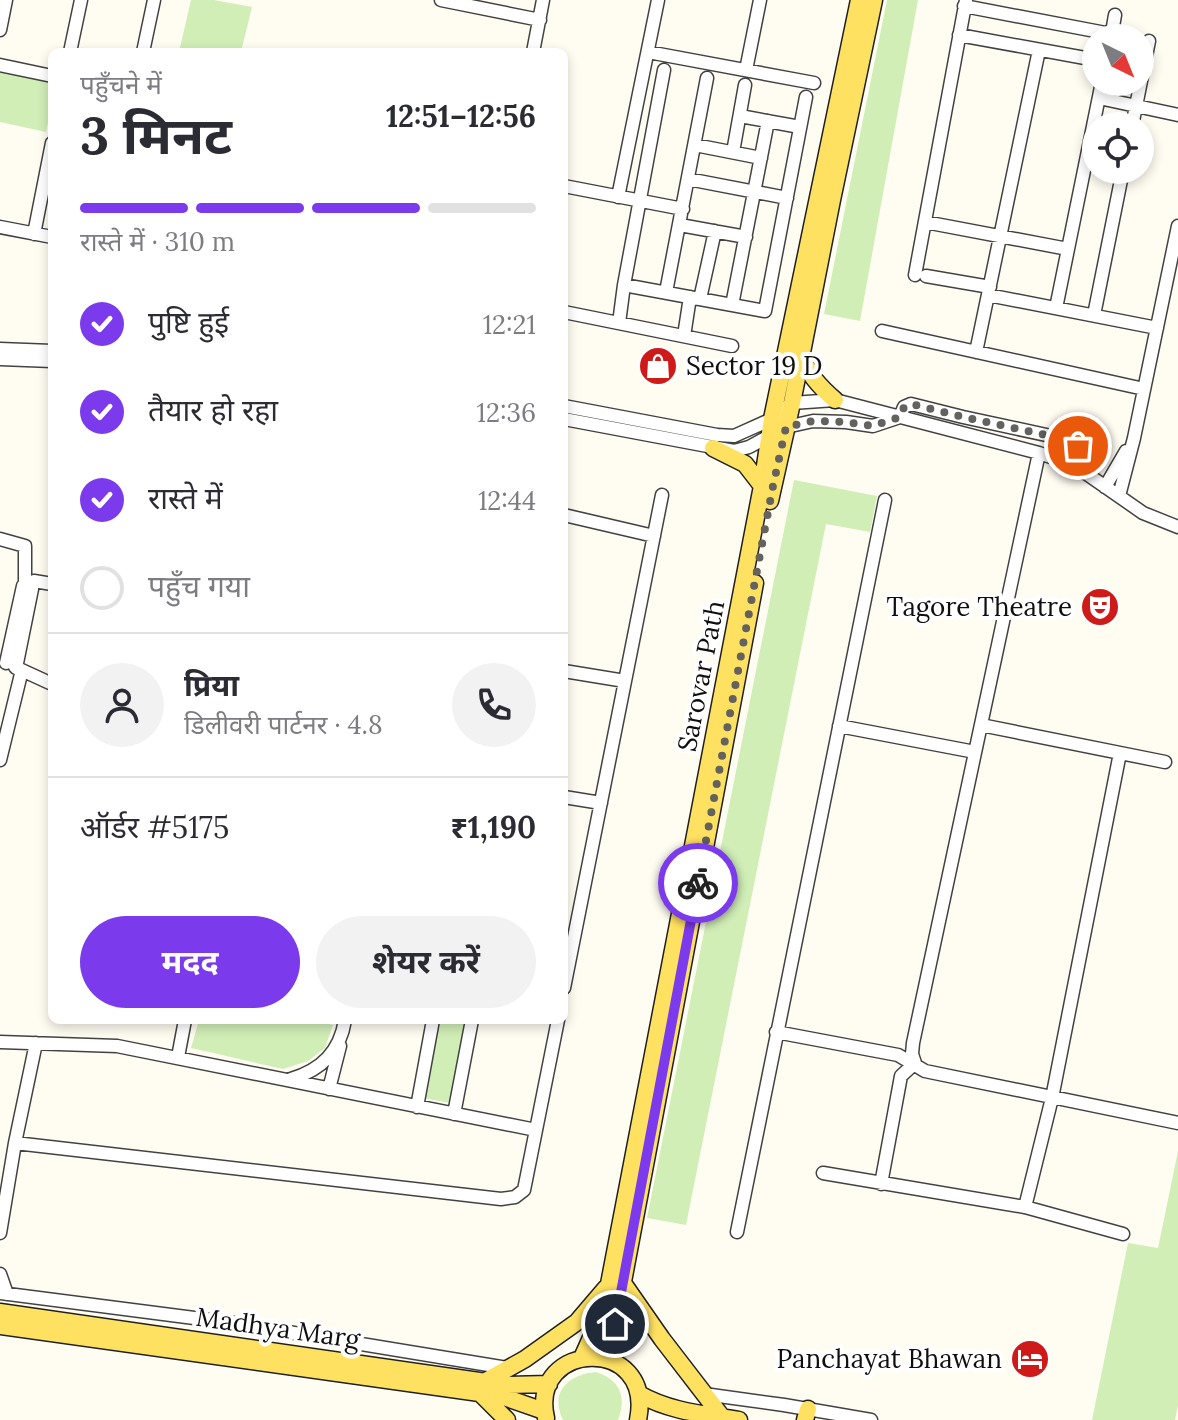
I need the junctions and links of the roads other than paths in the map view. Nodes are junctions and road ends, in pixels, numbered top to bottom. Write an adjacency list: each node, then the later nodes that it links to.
1 (6, 0): 15 (street)
2 (81, 0): 17 (street)
3 (154, 0): 18 (street)
4 (543, 0): 12 (street)
5 (658, 0): 21 (street)
6 (760, 0): 25 (street)
7 (859, 0): 86 (main road, Sarovar Path)
8 (874, 0): 77 (main road, Sarovar Path)
9 (449, 1): 12 (street)
10 (965, 3): 14 (street); 16 (street)
11 (1115, 15): 13 (street)
12 (540, 20): 19 (street)
13 (1113, 24)
14 (1082, 29)
15 (0, 30)
16 (959, 35): 20 (street); 51 (street)
17 (71, 48)
18 (144, 48)
19 (534, 48)
20 (1039, 50): 22 (street); 58 (street)
21 (648, 52): 25 (street); 47 (street)
22 (1082, 58)
23 (0, 65): 26 (street)
24 (664, 70): 49 (street)
25 (746, 70): 28 (street)
26 (48, 75)
27 (707, 78): 39 (street)
28 (814, 83)
29 (745, 85): 36 (street)
30 (1138, 96): 33 (street)
31 (806, 97): 38 (street)
32 (1099, 98): 33 (street); 60 (street)
33 (1136, 106): 34 (street); 35 (street)
34 (1135, 112)
35 (1178, 115)
36 (740, 116): 37 (street); 40 (street)
37 (768, 121): 38 (street); 41 (street)
38 (800, 127): 48 (street)
39 (695, 145): 40 (street); 43 (street)
40 (733, 152): 41 (street)
41 (761, 158): 46 (street)
42 (48, 163): 56 (street)
43 (688, 179): 46 (street); 50 (street)
44 (1120, 184): 68 (street)
45 (568, 187): 47 (street)
46 (755, 191): 48 (street); 59 (street)
47 (618, 197): 49 (street)
48 (787, 198): 65 (street)
49 (639, 202): 50 (street); 61 (street)
50 (683, 209): 52 (street)
51 (925, 222): 58 (street); 62 (street)
52 (680, 225): 55 (street); 63 (street)
53 (1178, 226): 70 (street)
54 (0, 227): 56 (street)
55 (715, 231): 59 (street); 64 (street)
56 (34, 234): 57 (street)
57 (48, 236)
58 (1001, 236): 60 (street); 62 (street)
59 (746, 237): 65 (street)
60 (1068, 249): 66 (street)
61 (624, 285): 63 (street); 69 (street)
62 (989, 291): 66 (street); 76 (street)
63 (666, 292): 64 (street)
64 (695, 298): 65 (street); 72 (street)
65 (732, 305)
66 (1056, 308): 68 (street)
67 (568, 313): 69 (street)
68 (1094, 315): 70 (street)
69 (619, 323): 72 (street)
70 (1157, 328): 80 (street)
71 (882, 331): 76 (street)
72 (684, 336): 73 (street)
73 (732, 346)
74 (0, 349): 75 (street)
75 (48, 351)
76 (976, 352): 80 (street)
77 (801, 353): 81 (main road); 82 (main road, Sarovar Path)
78 (0, 359): 79 (street)
79 (48, 361)
80 (1144, 389): 89 (street)
81 (835, 400): 82 (street); 84 (street)
82 (792, 403): 86 (main road, Sarovar Path)
83 (568, 407): 87 (street)
84 (900, 417): 86 (street); 91 (street); 92 (street)
85 (568, 420): 87 (street)
86 (779, 423): 87 (street); 88 (main road, Sarovar Path); 143 (main road, Sarovar Path)
87 (673, 433): 90 (street)
88 (769, 437): 90 (street); 93 (main road, Sarovar Path)
89 (1134, 438): 94 (street); 96 (street)
90 (713, 448): 93 (main road)
91 (1039, 453): 92 (street); 108 (street)
92 (1074, 465): 94 (street)
93 (762, 486): 143 (main road, Sarovar Path)
94 (1105, 487): 96 (street)
95 (662, 495): 100 (street)
96 (1119, 496): 99 (street)
97 (885, 500): 109 (street)
98 (568, 516): 100 (street)
99 (1178, 527)
100 (654, 536): 106 (street)
101 (0, 539): 103 (street)
102 (48, 583): 103 (street)
103 (26, 584): 104 (street)
104 (11, 665): 107 (street); 112 (street)
105 (568, 672): 106 (street)
106 (625, 681): 115 (street)
107 (48, 682)
108 (981, 725): 110 (street); 111 (street)
109 (839, 726): 110 (street); 122 (street)
110 (975, 752): 127 (street)
111 (1120, 753): 113 (street); 130 (street)
112 (0, 760)
113 (1165, 762)
114 (568, 798): 115 (street)
115 (601, 803): 116 (street)
116 (568, 964)
117 (184, 1024): 126 (street)
118 (344, 1024): 123 (street)
119 (432, 1024): 131 (street)
120 (471, 1024): 132 (street)
121 (557, 1024): 134 (street)
122 (776, 1032): 127 (street); 139 (street)
123 (343, 1036): 128 (street); 129 (street)
124 (0, 1042): 125 (street)
125 (36, 1043): 126 (street); 135 (street)
126 (178, 1057): 128 (street)
127 (915, 1063): 130 (street); 137 (street)
128 (287, 1080): 129 (street)
129 (329, 1089): 131 (street)
130 (1052, 1098): 133 (street); 138 (street)
131 (417, 1107): 132 (street)
132 (454, 1114): 134 (street)
133 (1178, 1123)
134 (536, 1130): 135 (street)
135 (15, 1143): 140 (street)
136 (823, 1173): 137 (street)
137 (881, 1184): 138 (street)
138 (1025, 1207): 141 (street)
139 (737, 1232)
140 (0, 1233)
141 (1123, 1234)
142 (0, 1274): 144 (street)
143 (616, 1284): 147 (main road, Sarovar Path); 148 (main road, Sarovar Path); 149 (main road); 153 (main road)
144 (4, 1294): 149 (street)
145 (0, 1312): 151 (main road, Madhya Marg)
146 (0, 1326): 151 (main road, Madhya Marg)
147 (582, 1358): 148 (main road); 150 (main road)
148 (611, 1360): 152 (main road)
149 (509, 1368): 151 (main road)
150 (549, 1384): 151 (main road, Madhya Marg); 154 (main road)
151 (482, 1388): 154 (main road, Madhya Marg); 157 (main road)
152 (639, 1394): 156 (main road); 158 (main road)
153 (704, 1394): 155 (street); 156 (main road)
154 (545, 1415)
155 (807, 1415): 160 (street)
156 (722, 1417): 159 (main road)
157 (507, 1420)
158 (638, 1420)
159 (739, 1420)
160 (871, 1420)

